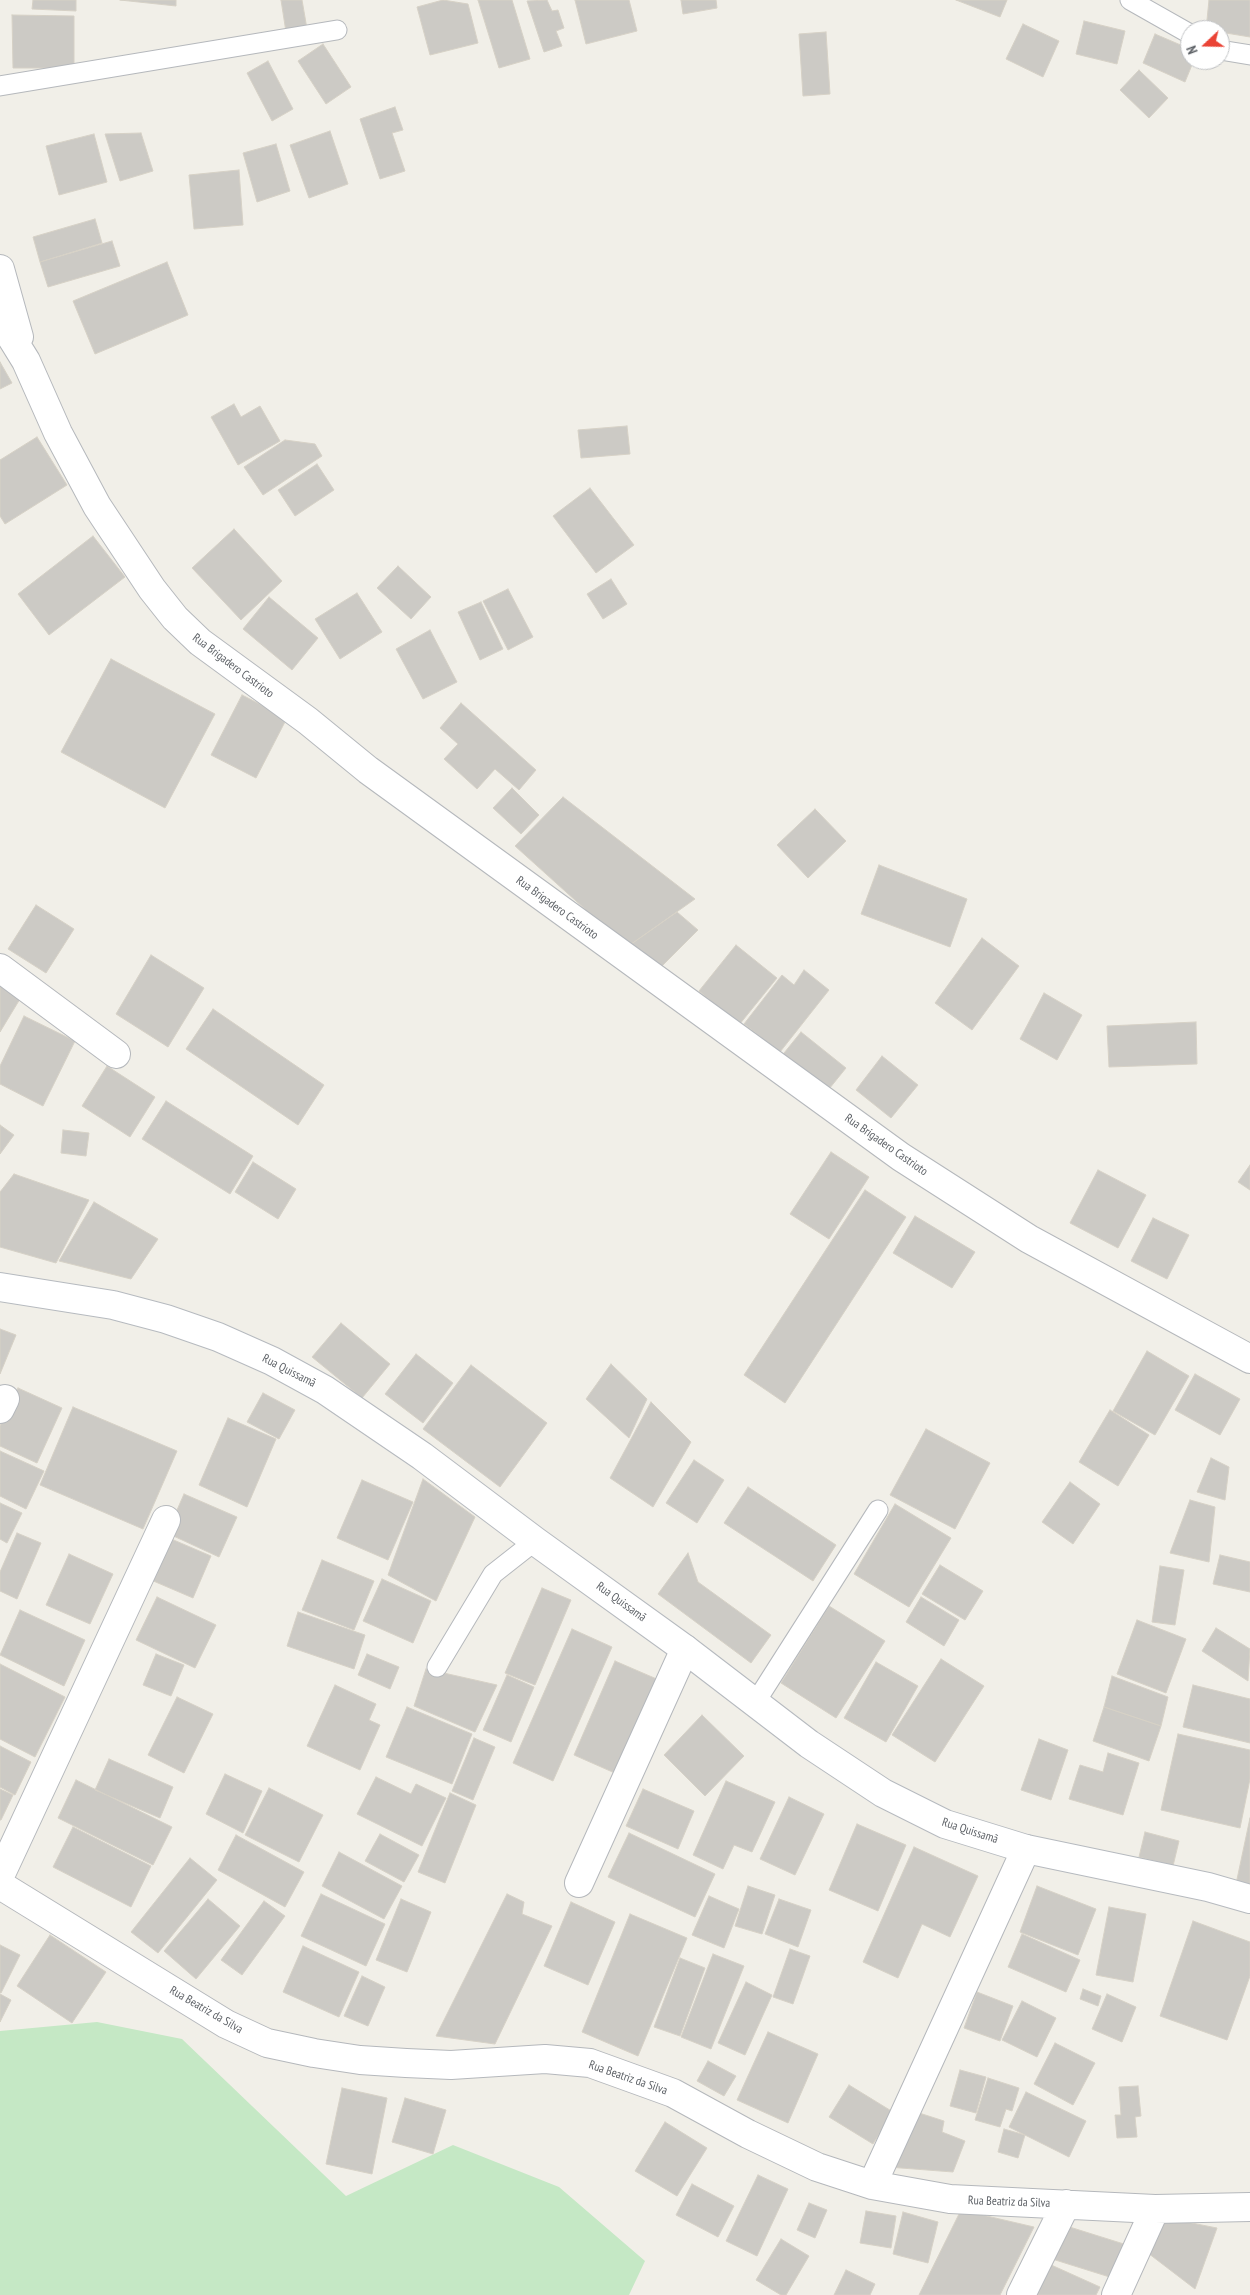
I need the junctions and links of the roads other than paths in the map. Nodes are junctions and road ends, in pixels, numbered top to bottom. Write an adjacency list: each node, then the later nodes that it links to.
1 (1130, 0): 2 (lane)
2 (1180, 28)
3 (338, 30): 6 (lane)
4 (1230, 52): 5 (lane)
5 (1250, 55)
6 (0, 86)
7 (0, 269): 9 (street)
8 (0, 319): 9 (street, Rua Brigadero Castrioto)
9 (26, 360): 13 (street, Rua Brigadero Castrioto)
10 (0, 968): 11 (street)
11 (116, 1054)
12 (0, 1287): 16 (street, Rua Quissamã)
13 (1250, 1359)
14 (878, 1510): 19 (lane)
15 (166, 1520): 21 (street)
16 (535, 1541): 17 (street, Rua Quissamã); 18 (lane)
17 (685, 1649): 19 (street, Rua Quissamã); 22 (street)
18 (437, 1667)
19 (755, 1703): 20 (street, Rua Quissamã)
20 (1026, 1849): 24 (street, Rua Quissamã); 25 (street)
21 (0, 1876)
22 (579, 1882)
23 (0, 1885): 25 (street, Rua Beatriz da Silva)
24 (1250, 1899)
25 (872, 2184): 26 (street, Rua Beatriz da Silva)
26 (1066, 2204): 28 (street, Rua Beatriz da Silva); 29 (street)
27 (1250, 2207): 28 (street, Rua Beatriz da Silva)
28 (1155, 2209): 30 (street)
29 (1021, 2295)
30 (1116, 2295)

